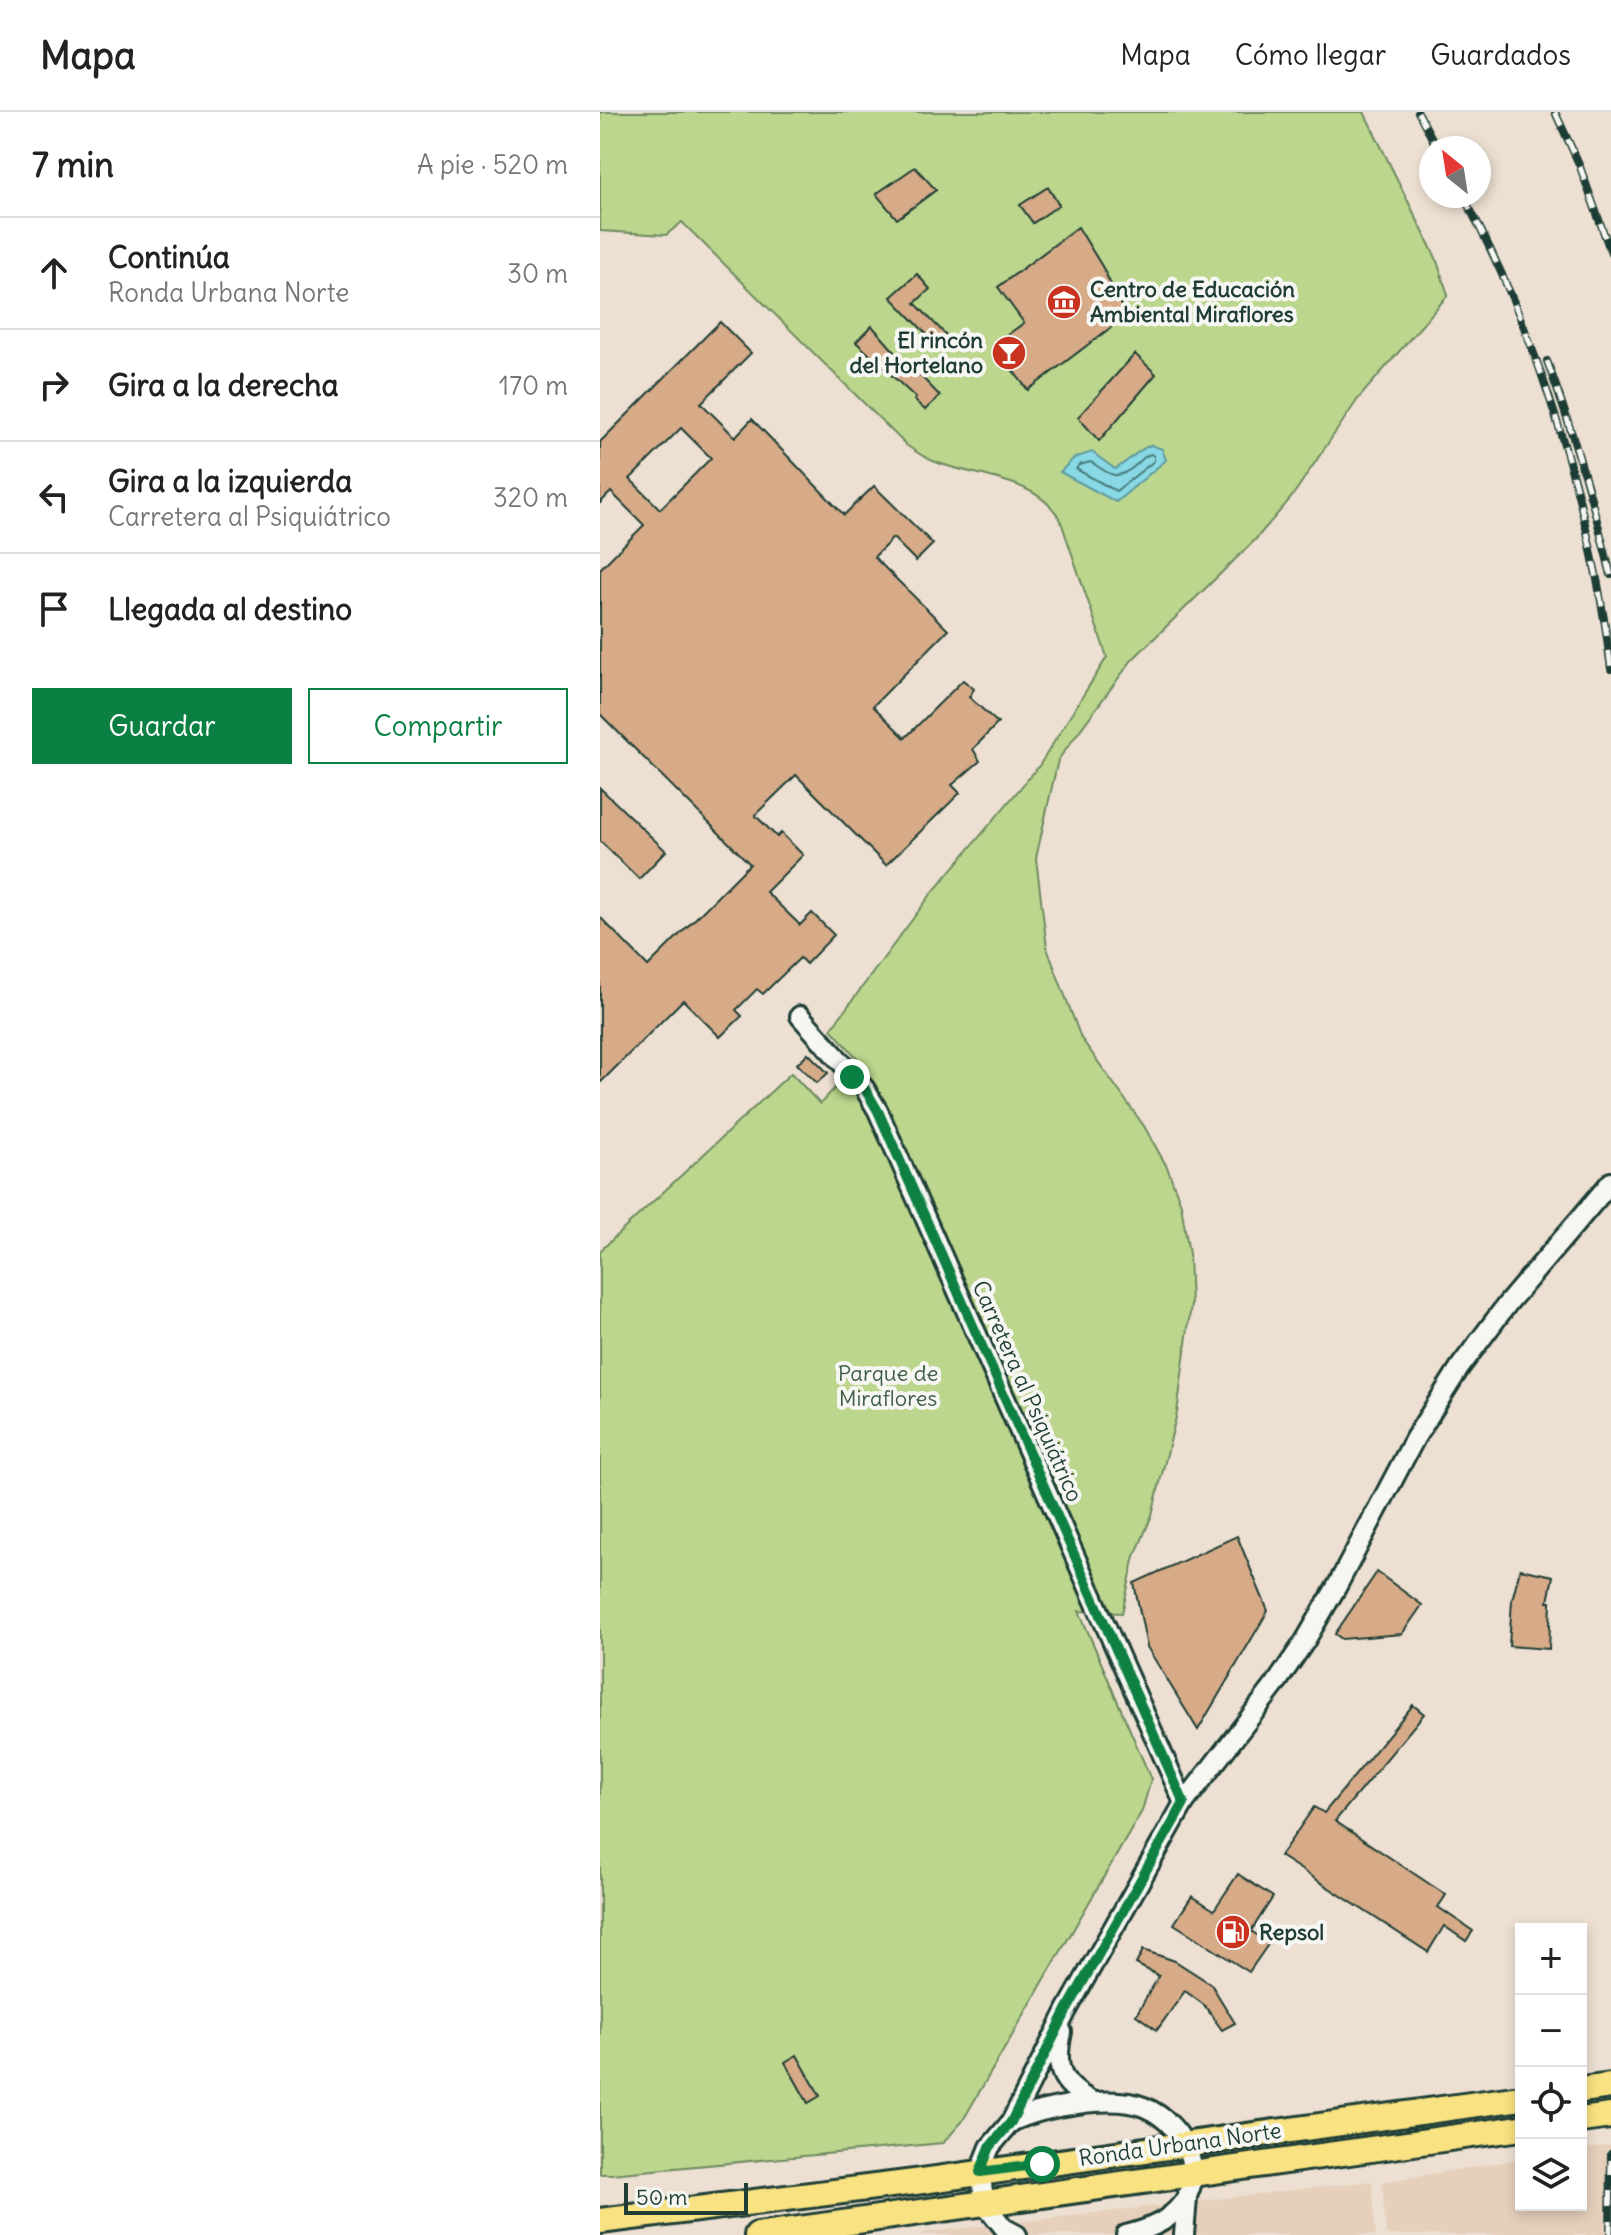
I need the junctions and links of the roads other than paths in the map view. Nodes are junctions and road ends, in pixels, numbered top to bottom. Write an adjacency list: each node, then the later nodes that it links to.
1 (800, 1016): 3 (street, Carretera al Psiquiátrico)
2 (1611, 1182): 3 (street)
3 (1184, 1803): 4 (street)
4 (1067, 2010): 8 (street); 11 (street)
5 (1611, 2086): 6 (main road)
6 (1587, 2089)
7 (1511, 2100): 13 (main road, Ronda Urbana Norte)
8 (1094, 2103): 11 (street); 13 (street)
9 (1611, 2116): 10 (main road)
10 (1587, 2119)
11 (1011, 2122): 14 (street)
12 (1513, 2129): 15 (main road, Ronda Urbana Norte)
13 (1186, 2143): 14 (main road, Ronda Urbana Norte); 15 (street)
14 (980, 2172): 16 (street); 17 (main road, Ronda Urbana Norte)
15 (1190, 2184): 16 (main road, Ronda Urbana Norte); 20 (street); 21 (street)
16 (985, 2204): 18 (street); 19 (main road, Ronda Urbana Norte)
17 (600, 2221)
18 (1010, 2233)
19 (757, 2235)
20 (1126, 2235)
21 (1184, 2235)

